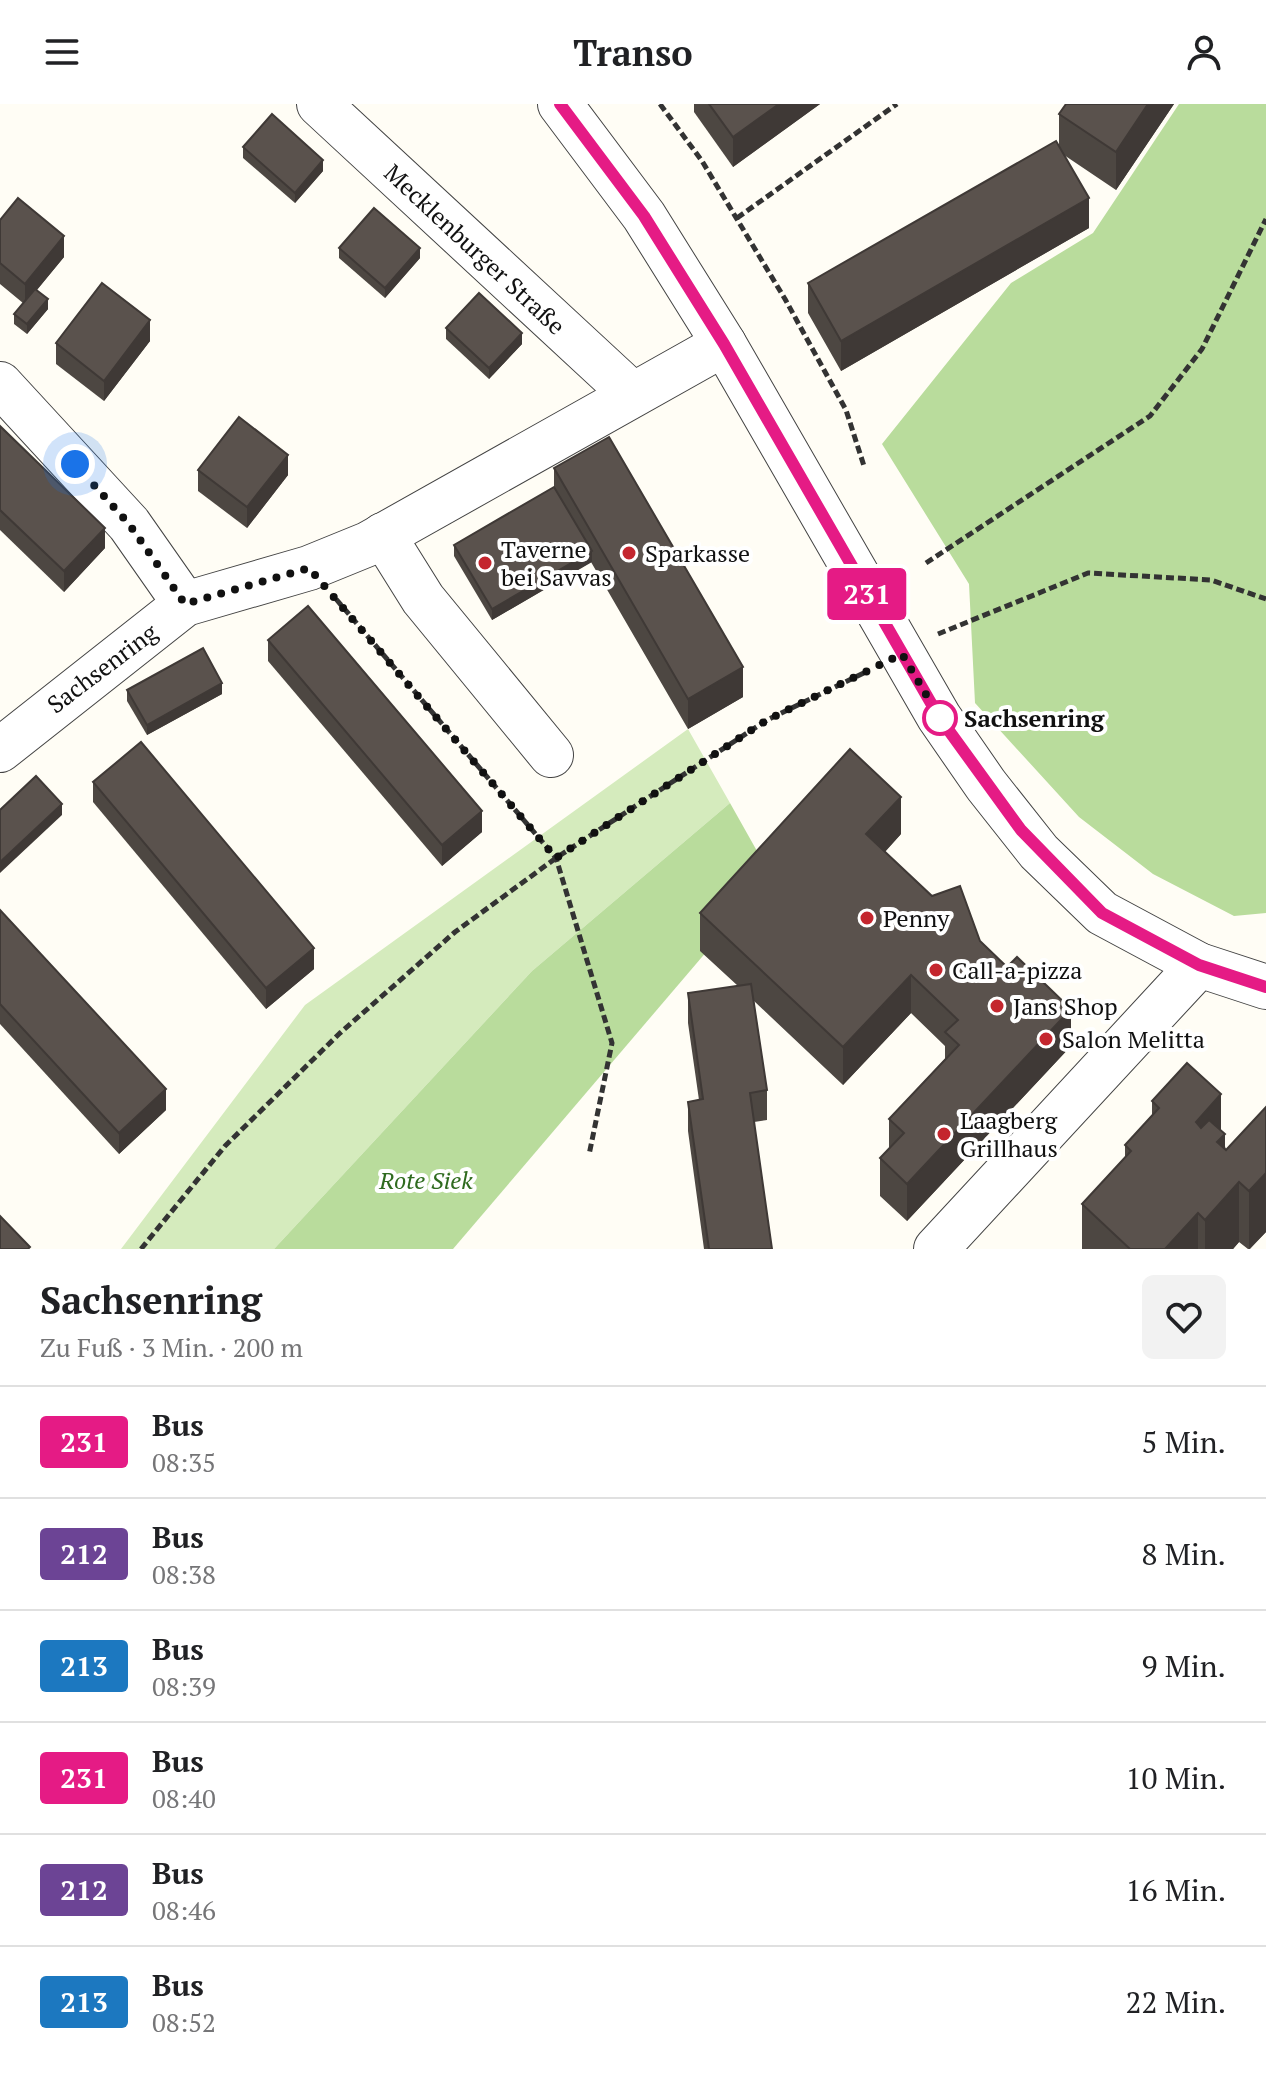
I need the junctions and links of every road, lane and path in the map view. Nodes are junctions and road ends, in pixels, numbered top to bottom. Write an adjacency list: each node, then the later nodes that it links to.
1 (319, 104): 9 (street, Mecklenburger Straße)
2 (560, 104): 7 (street)
3 (660, 104): 5 (path)
4 (897, 104): 5 (path)
5 (737, 218): 10 (path)
6 (1266, 219): 12 (path)
7 (724, 344): 9 (street, Sachsenring); 16 (street)
8 (0, 384): 15 (street)
9 (631, 393): 11 (street, Sachsenring)
10 (864, 466)
11 (383, 535): 13 (street, Sachsenring); 18 (street)
12 (926, 563)
13 (309, 568): 15 (street, Sachsenring); 19 (path)
14 (1266, 599): 16 (path)
15 (185, 604): 17 (street, Sachsenring)
16 (902, 654): 19 (path); 21 (street)
17 (0, 750)
18 (551, 755)
19 (556, 858): 23 (path); 24 (path)
20 (1266, 955): 21 (street)
21 (1199, 965): 22 (street); 25 (street)
22 (1266, 987)
23 (589, 1155)
24 (141, 1249)
25 (936, 1249)

